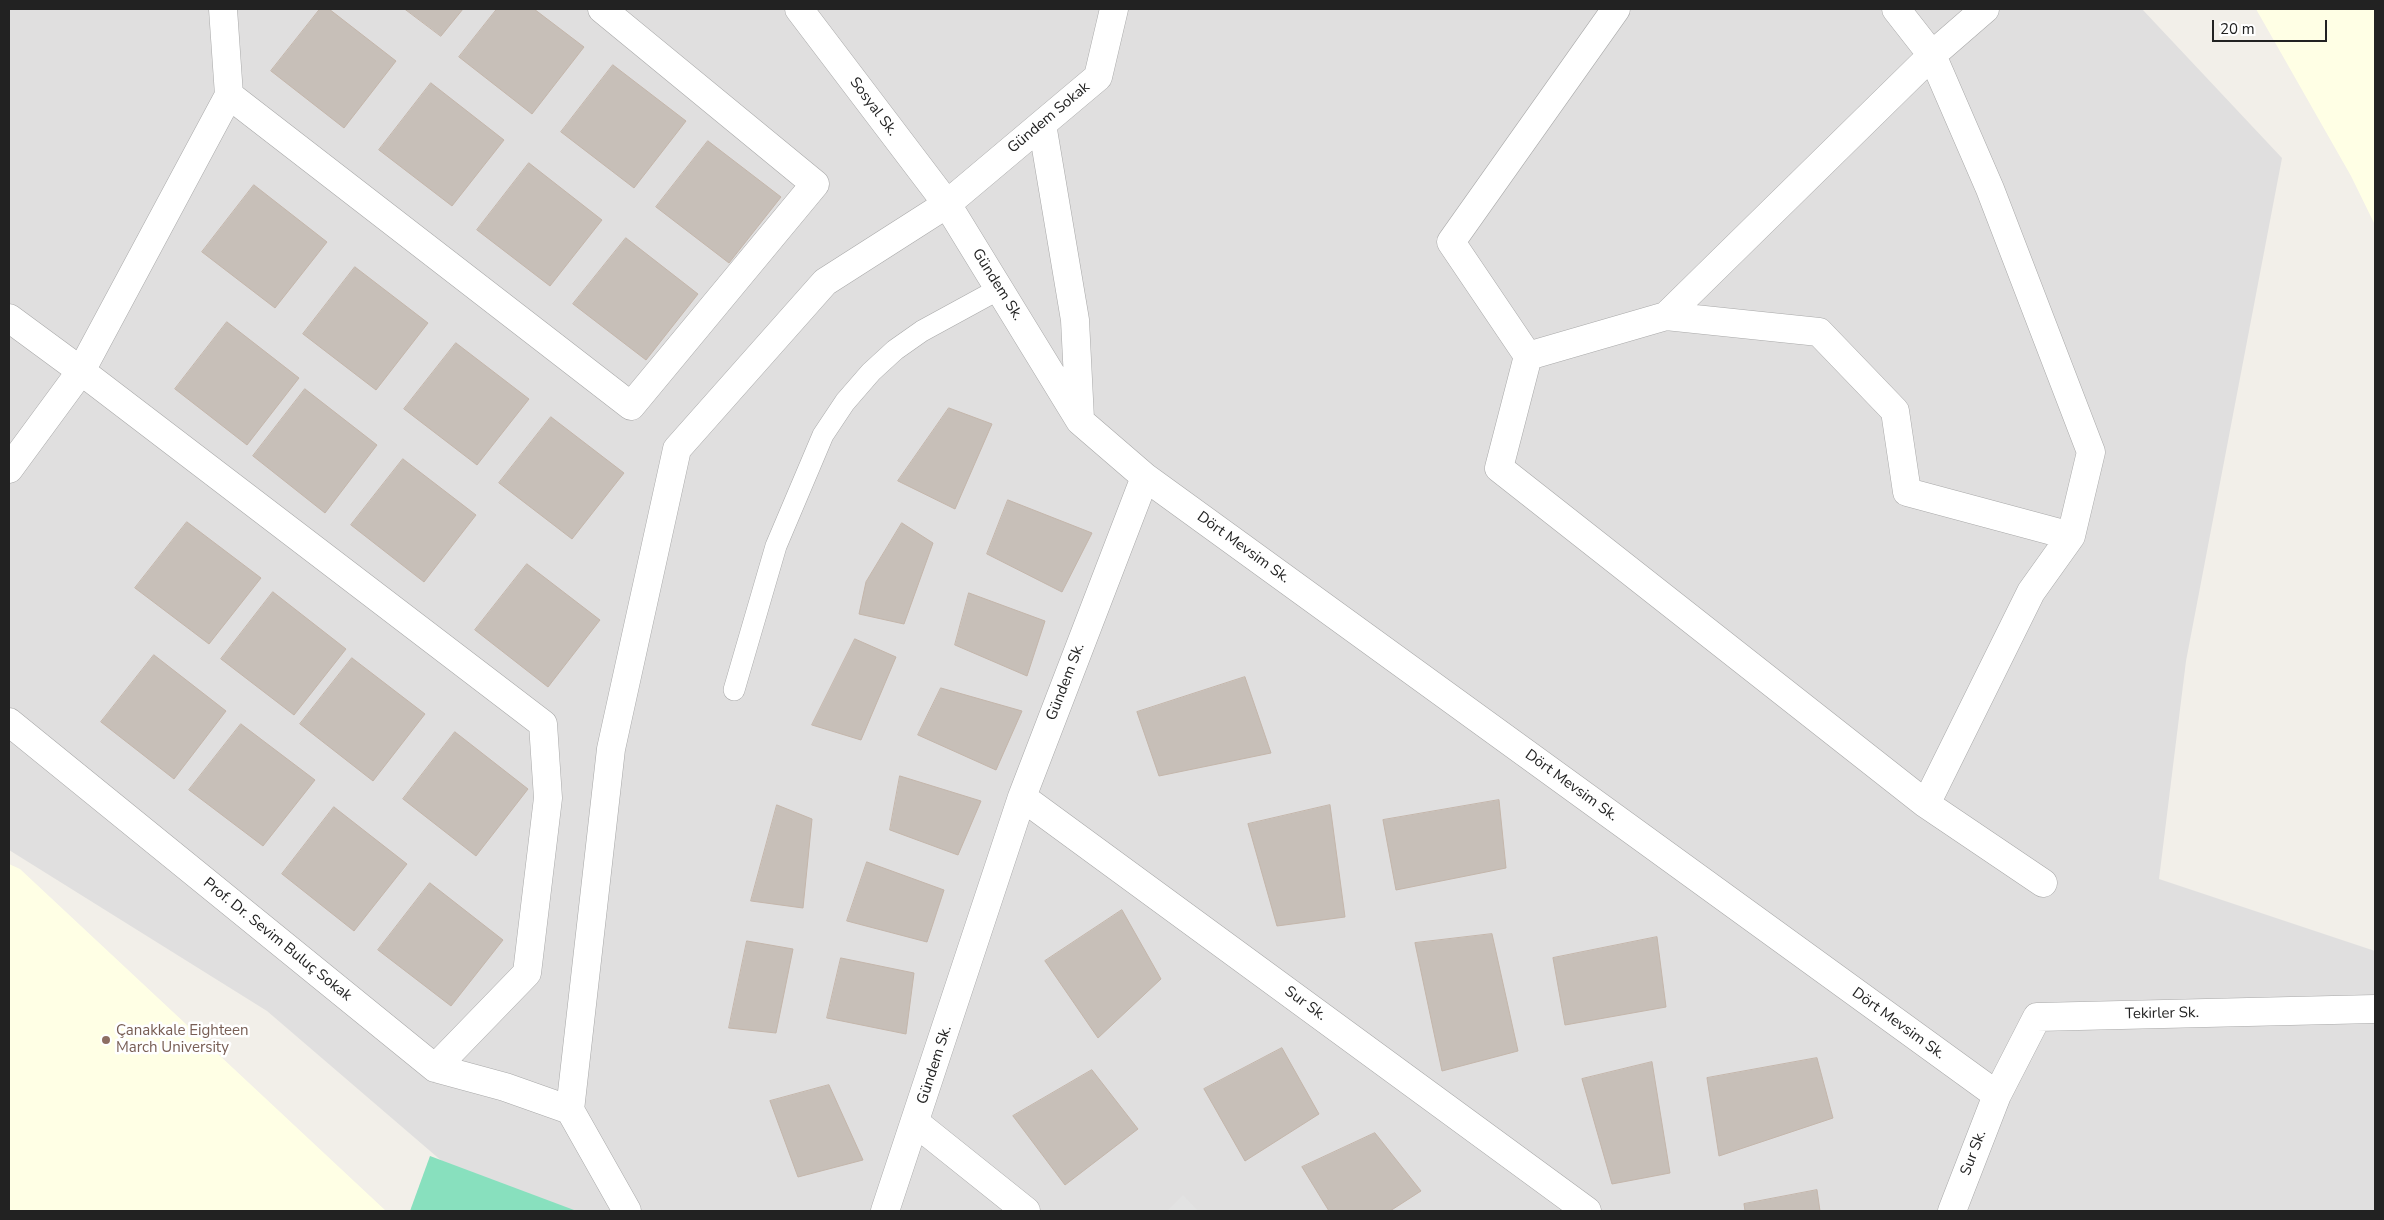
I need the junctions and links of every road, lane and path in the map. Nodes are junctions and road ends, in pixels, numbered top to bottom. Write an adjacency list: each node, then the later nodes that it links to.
1 (223, 9): 9 (street)
2 (602, 9): 9 (street)
3 (799, 9): 11 (street, Sosyal Sk.)
4 (1114, 9): 10 (street, Gündem Sokak)
5 (1616, 9): 15 (street)
6 (1896, 9): 8 (street)
7 (1985, 9): 8 (street)
8 (1932, 55): 13 (street); 20 (street)
9 (229, 95): 16 (street)
10 (1042, 124): 11 (street, Gündem Sokak); 17 (street)
11 (947, 204): 12 (street, Gündem Sk.); 29 (street, Gündem Sokak)
12 (999, 289): 17 (street, Gündem Sk.); 21 (lane)
13 (1666, 316): 15 (street); 20 (street)
14 (9, 318): 16 (street)
15 (1528, 356): 24 (street)
16 (82, 371): 18 (street); 27 (street)
17 (1080, 420): 19 (street, Gündem Sk.)
18 (9, 469)
19 (1144, 477): 23 (street, Gündem Sk.); 28 (street, Dört Mevsim Sk.)
20 (2071, 536): 24 (street)
21 (734, 690)
22 (9, 722): 27 (street, Prof. Dr. Sevim Buluç Sokak)
23 (1022, 797): 30 (street, Gündem Sk.); 34 (street, Sur Sk.)
24 (1926, 804): 25 (street)
25 (2043, 883)
26 (2375, 1009): 28 (street, Tekirler Sk.)
27 (435, 1068): 29 (street, Prof. Dr. Sevim Buluç Sokak)
28 (1996, 1095): 35 (street, Sur Sk.)
29 (570, 1110): 31 (street)
30 (916, 1123): 32 (street, Gündem Sk.); 33 (street)
31 (627, 1211)
32 (885, 1211)
33 (1026, 1211)
34 (1588, 1211)
35 (1952, 1211)

